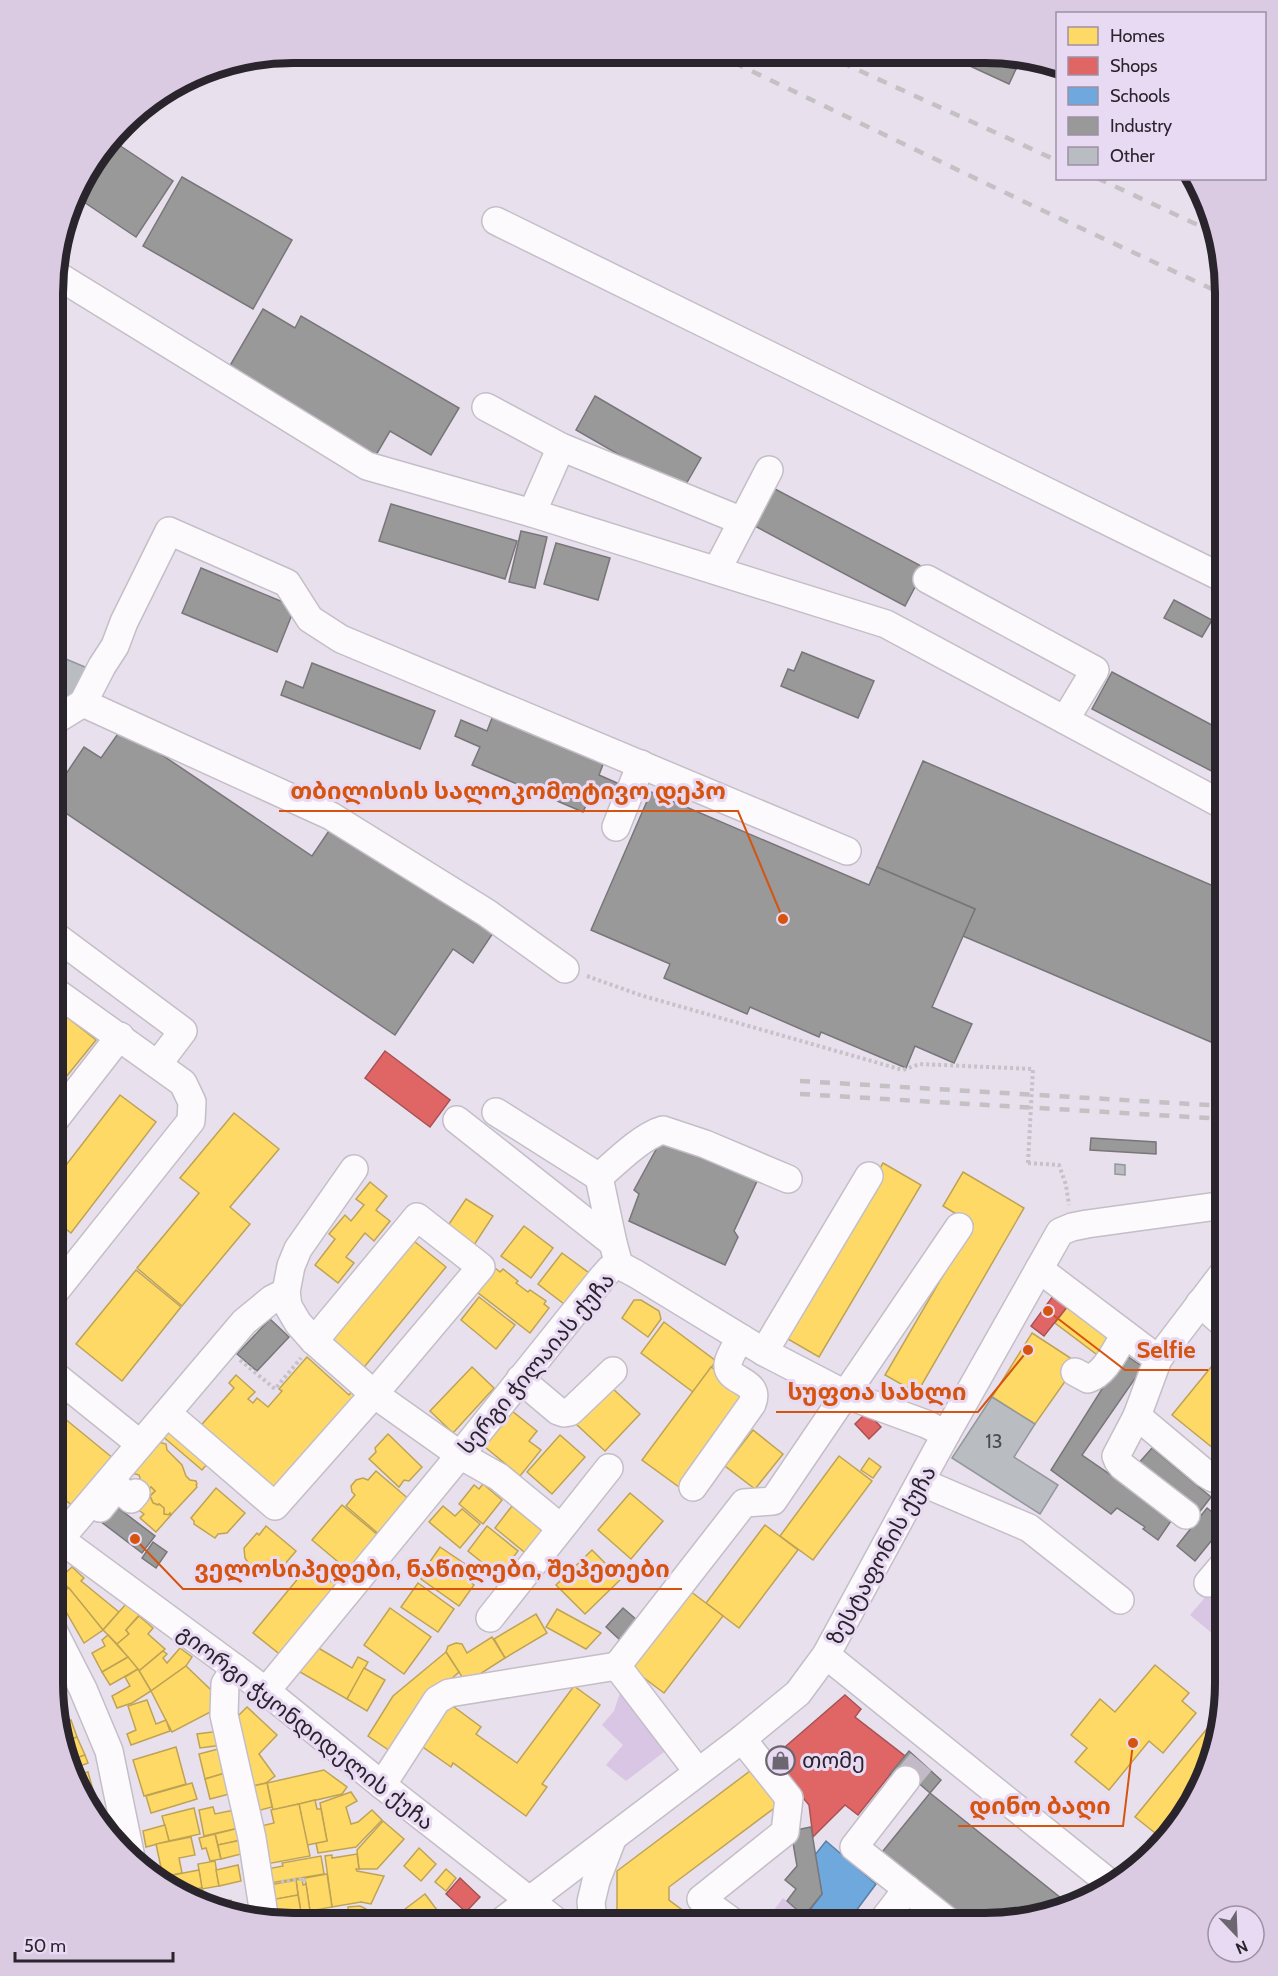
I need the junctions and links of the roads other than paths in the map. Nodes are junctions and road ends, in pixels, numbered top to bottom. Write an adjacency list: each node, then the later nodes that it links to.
1 (496, 221): 9 (street)
2 (63, 280): 6 (street)
3 (486, 407): 4 (street)
4 (561, 447): 6 (street); 7 (street)
5 (769, 470): 7 (street)
6 (532, 513): 8 (street)
7 (742, 521): 8 (street)
8 (717, 570): 13 (street)
9 (1215, 574)
10 (927, 579): 13 (street)
11 (83, 704): 12 (street); 14 (street); 19 (street)
12 (63, 716)
13 (1065, 720): 15 (street)
14 (641, 764): 16 (street); 17 (street)
15 (1215, 801)
16 (616, 828)
17 (847, 851)
18 (63, 942): 22 (street)
19 (565, 969)
20 (63, 996): 21 (street)
21 (120, 1036): 22 (street); 23 (street)
22 (158, 1064): 34 (street)
23 (63, 1101)
24 (496, 1113): 28 (street)
25 (457, 1120): 32 (street)
26 (354, 1169): 36 (street)
27 (869, 1176): 42 (street)
28 (599, 1177): 29 (street); 32 (street)
29 (788, 1179)
30 (1215, 1206): 33 (street, ზესტაფონის ქუჩა)
31 (959, 1227): 49 (street)
32 (616, 1254): 40 (street, სერგი ჭილაიას ქუჩა); 46 (street, სერგი ჭილაიას ქუჩა)
33 (1039, 1269): 39 (street); 52 (street, ზესტაფონის ქუჩა)
34 (63, 1281)
35 (1215, 1284): 37 (street)
36 (286, 1292): 41 (street); 50 (street)
37 (1200, 1304): 38 (street); 43 (street)
38 (1215, 1317)
39 (1125, 1335): 43 (street); 45 (street)
40 (741, 1338): 42 (street, სერგი ჭილაიას ქუჩა); 58 (street)
41 (314, 1341): 48 (street); 48 (street)
42 (764, 1352): 49 (street, სერგი ჭილაიას ქუჩა)
43 (1158, 1359): 51 (street)
44 (613, 1371): 46 (street)
45 (1075, 1372)
46 (520, 1379): 54 (street, სერგი ჭილაიას ქუჩა)
47 (63, 1382): 53 (street)
48 (374, 1394): 50 (street); 54 (street)
49 (847, 1395): 52 (street, სერგი ჭილაიას ქუჩა); 69 (street)
50 (166, 1413): 53 (street)
51 (1137, 1416): 56 (street); 61 (street)
52 (946, 1434): 57 (street, ზესტაფონის ქუჩა)
53 (140, 1444): 60 (street)
54 (460, 1455): 62 (street); 71 (street, სერგი ჭილაიას ქუჩა)
55 (609, 1468): 62 (street)
56 (1215, 1478)
57 (921, 1482): 65 (street); 68 (street, ზესტაფონის ქუჩა)
58 (693, 1487)
59 (136, 1493): 60 (street)
60 (86, 1508): 63 (street)
61 (1186, 1515)
62 (561, 1528): 66 (street)
63 (63, 1529)
64 (63, 1541): 70 (street, გიორგი ჭყონდიდელის ქუჩა)
65 (1120, 1600)
66 (490, 1618)
67 (63, 1650): 77 (street)
68 (826, 1655): 72 (street, ზესტაფონის ქუჩა); 73 (street)
69 (617, 1666): 74 (street); 75 (street)
70 (235, 1668): 71 (street, გიორგი ჭყონდიდელის ქუჩა); 81 (street)
71 (266, 1691): 75 (street, გიორგი ჭყონდიდელის ქუჩა)
72 (742, 1739): 74 (street, ზესტაფონის ქუჩა); 85 (street)
73 (921, 1761): 78 (street); 79 (street)
74 (698, 1772): 76 (street, ზესტაფონის ქუჩა)
75 (382, 1785): 80 (street, გიორგი ჭყონდიდელის ქუჩა)
76 (613, 1837): 80 (street, ზესტაფონის ქუჩა); 84 (street)
77 (128, 1844)
78 (1104, 1880)
79 (907, 1889): 86 (street); 87 (street)
80 (530, 1901): 82 (street, ზესტაფონის ქუჩა); 83 (street, გიორგი ჭყონდიდელის ქუჩა)
81 (263, 1911)
82 (513, 1913)
83 (545, 1913)
84 (592, 1913)
85 (720, 1913)
86 (889, 1913)
87 (937, 1913)

